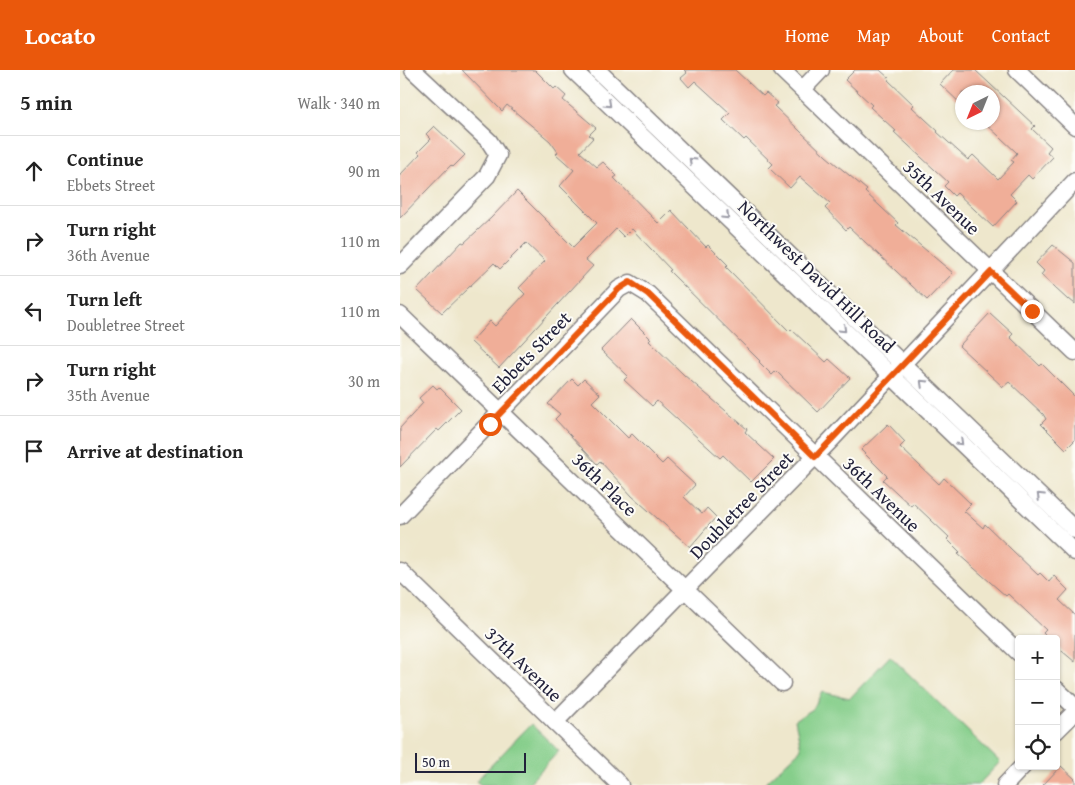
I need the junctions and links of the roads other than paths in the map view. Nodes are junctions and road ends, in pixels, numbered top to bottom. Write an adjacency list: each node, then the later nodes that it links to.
1 (413, 70): 10 (street)
2 (573, 70): 16 (street, Northwest David Hill Road, one-way to 16)
3 (597, 70): 15 (street, Northwest David Hill Road, one-way to 3)
4 (782, 70): 7 (street, 35th Avenue)
5 (821, 70): 7 (street)
6 (1017, 70): 8 (street)
7 (802, 89): 11 (street, 35th Avenue)
8 (1075, 126)
9 (1075, 181): 11 (street, Doubletree Street)
10 (400, 266)
11 (991, 272): 14 (street, 35th Avenue); 15 (street, Doubletree Street)
12 (630, 282): 17 (street, Ebbets Street); 18 (street, 36th Avenue)
13 (400, 315): 17 (street, 36th Place)
14 (1075, 352)
15 (903, 364): 16 (street, Doubletree Street); 20 (street, Northwest David Hill Road, one-way to 15)
16 (892, 377): 18 (street, Doubletree Street); 21 (street, Northwest David Hill Road, one-way to 21)
17 (500, 413): 19 (street, Ebbets Street); 23 (street, 36th Place)
18 (815, 457): 23 (street, Doubletree Street); 24 (street, 36th Avenue)
19 (400, 516)
20 (1075, 530)
21 (1075, 552)
22 (400, 571): 29 (street, 37th Avenue)
23 (686, 590): 25 (street, 36th Place); 29 (street, Doubletree Street)
24 (1015, 649)
25 (782, 683)
26 (1060, 693): 27 (street)
27 (1075, 707)
28 (1075, 712): 30 (street)
29 (555, 722): 32 (street, 37th Avenue)
30 (1060, 727)
31 (1018, 770): 33 (street)
32 (620, 785)
33 (1004, 785)

